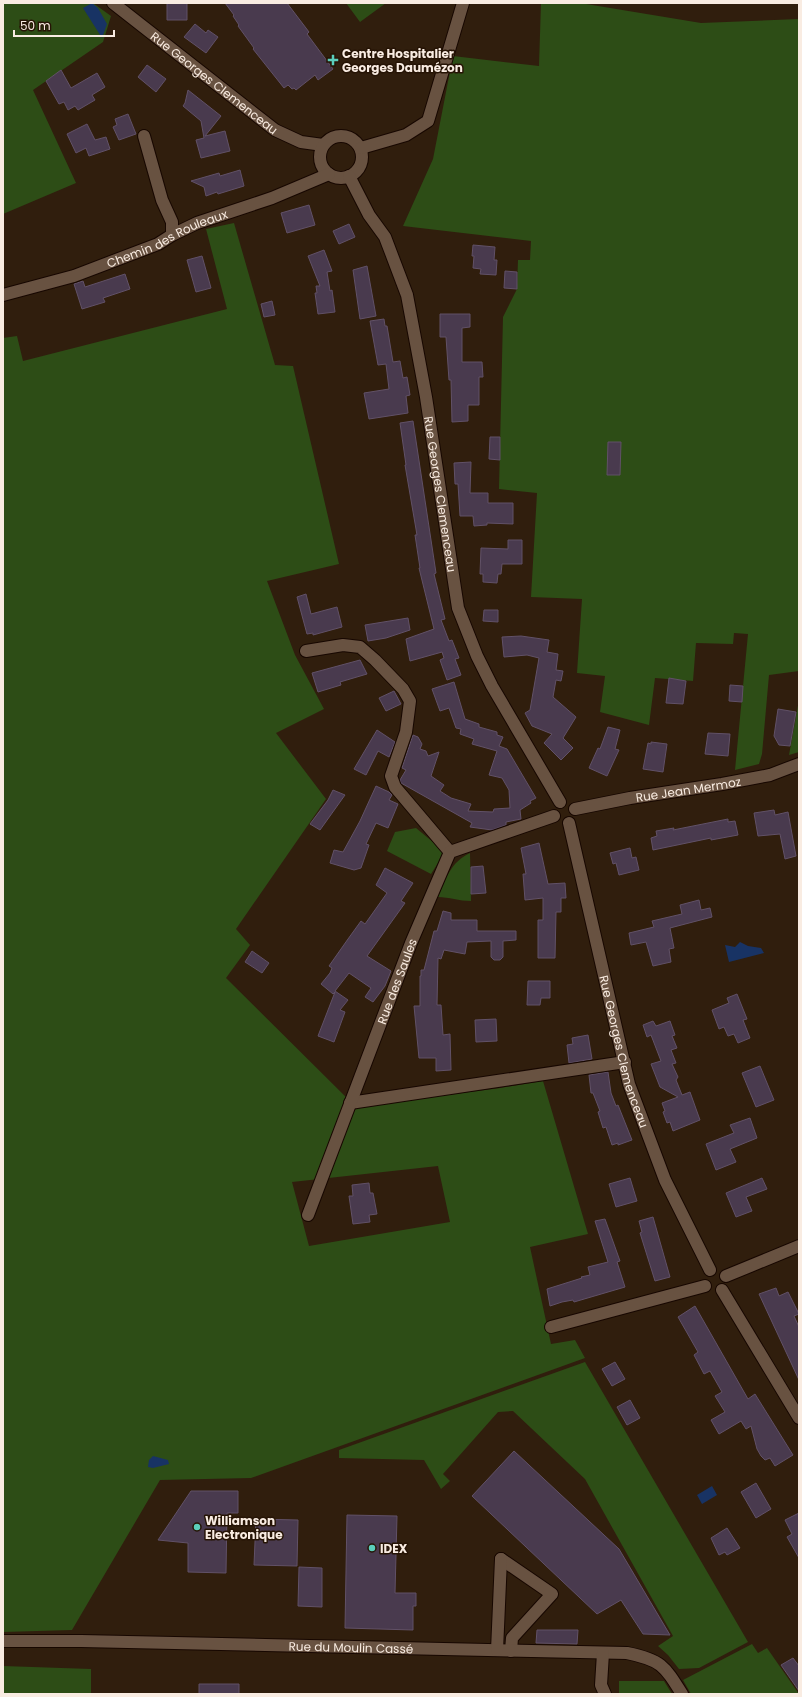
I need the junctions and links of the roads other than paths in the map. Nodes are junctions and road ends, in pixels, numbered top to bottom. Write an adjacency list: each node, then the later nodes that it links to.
1 (113, 3): 4 (street, Rue Georges Clemenceau)
2 (463, 3): 5 (street)
3 (144, 136): 8 (street)
4 (323, 145): 5 (street); 6 (street)
5 (361, 148): 7 (street)
6 (329, 174): 7 (street); 8 (street, Chemin des Rouleaux)
7 (349, 176): 12 (street, Rue Georges Clemenceau)
8 (172, 235): 9 (street, Chemin des Rouleaux)
9 (3, 295)
10 (306, 651): 16 (street)
11 (799, 764): 13 (street, Rue Jean Mermoz)
12 (560, 802): 13 (street); 14 (street)
13 (575, 809): 15 (street)
14 (554, 816): 15 (street); 16 (street)
15 (569, 823): 17 (street, Rue Georges Clemenceau)
16 (450, 852): 18 (street, Rue des Saules)
17 (625, 1062): 18 (street); 21 (street, Rue Georges Clemenceau)
18 (350, 1103): 19 (street, Rue des Saules)
19 (308, 1215)
20 (799, 1246): 22 (street)
21 (710, 1270): 22 (street); 23 (street)
22 (726, 1276): 24 (street)
23 (705, 1286): 24 (street); 25 (street)
24 (722, 1290): 26 (street)
25 (551, 1327)
26 (799, 1418)
27 (3, 1641): 28 (street, Rue du Moulin Cassé)
28 (497, 1650): 29 (street, Rue du Moulin Cassé); 29 (street)
29 (511, 1651): 30 (street, Rue du Moulin Cassé)
30 (603, 1653): 31 (street); 32 (street, Rue du Moulin Cassé)
31 (605, 1694)
32 (682, 1694)

